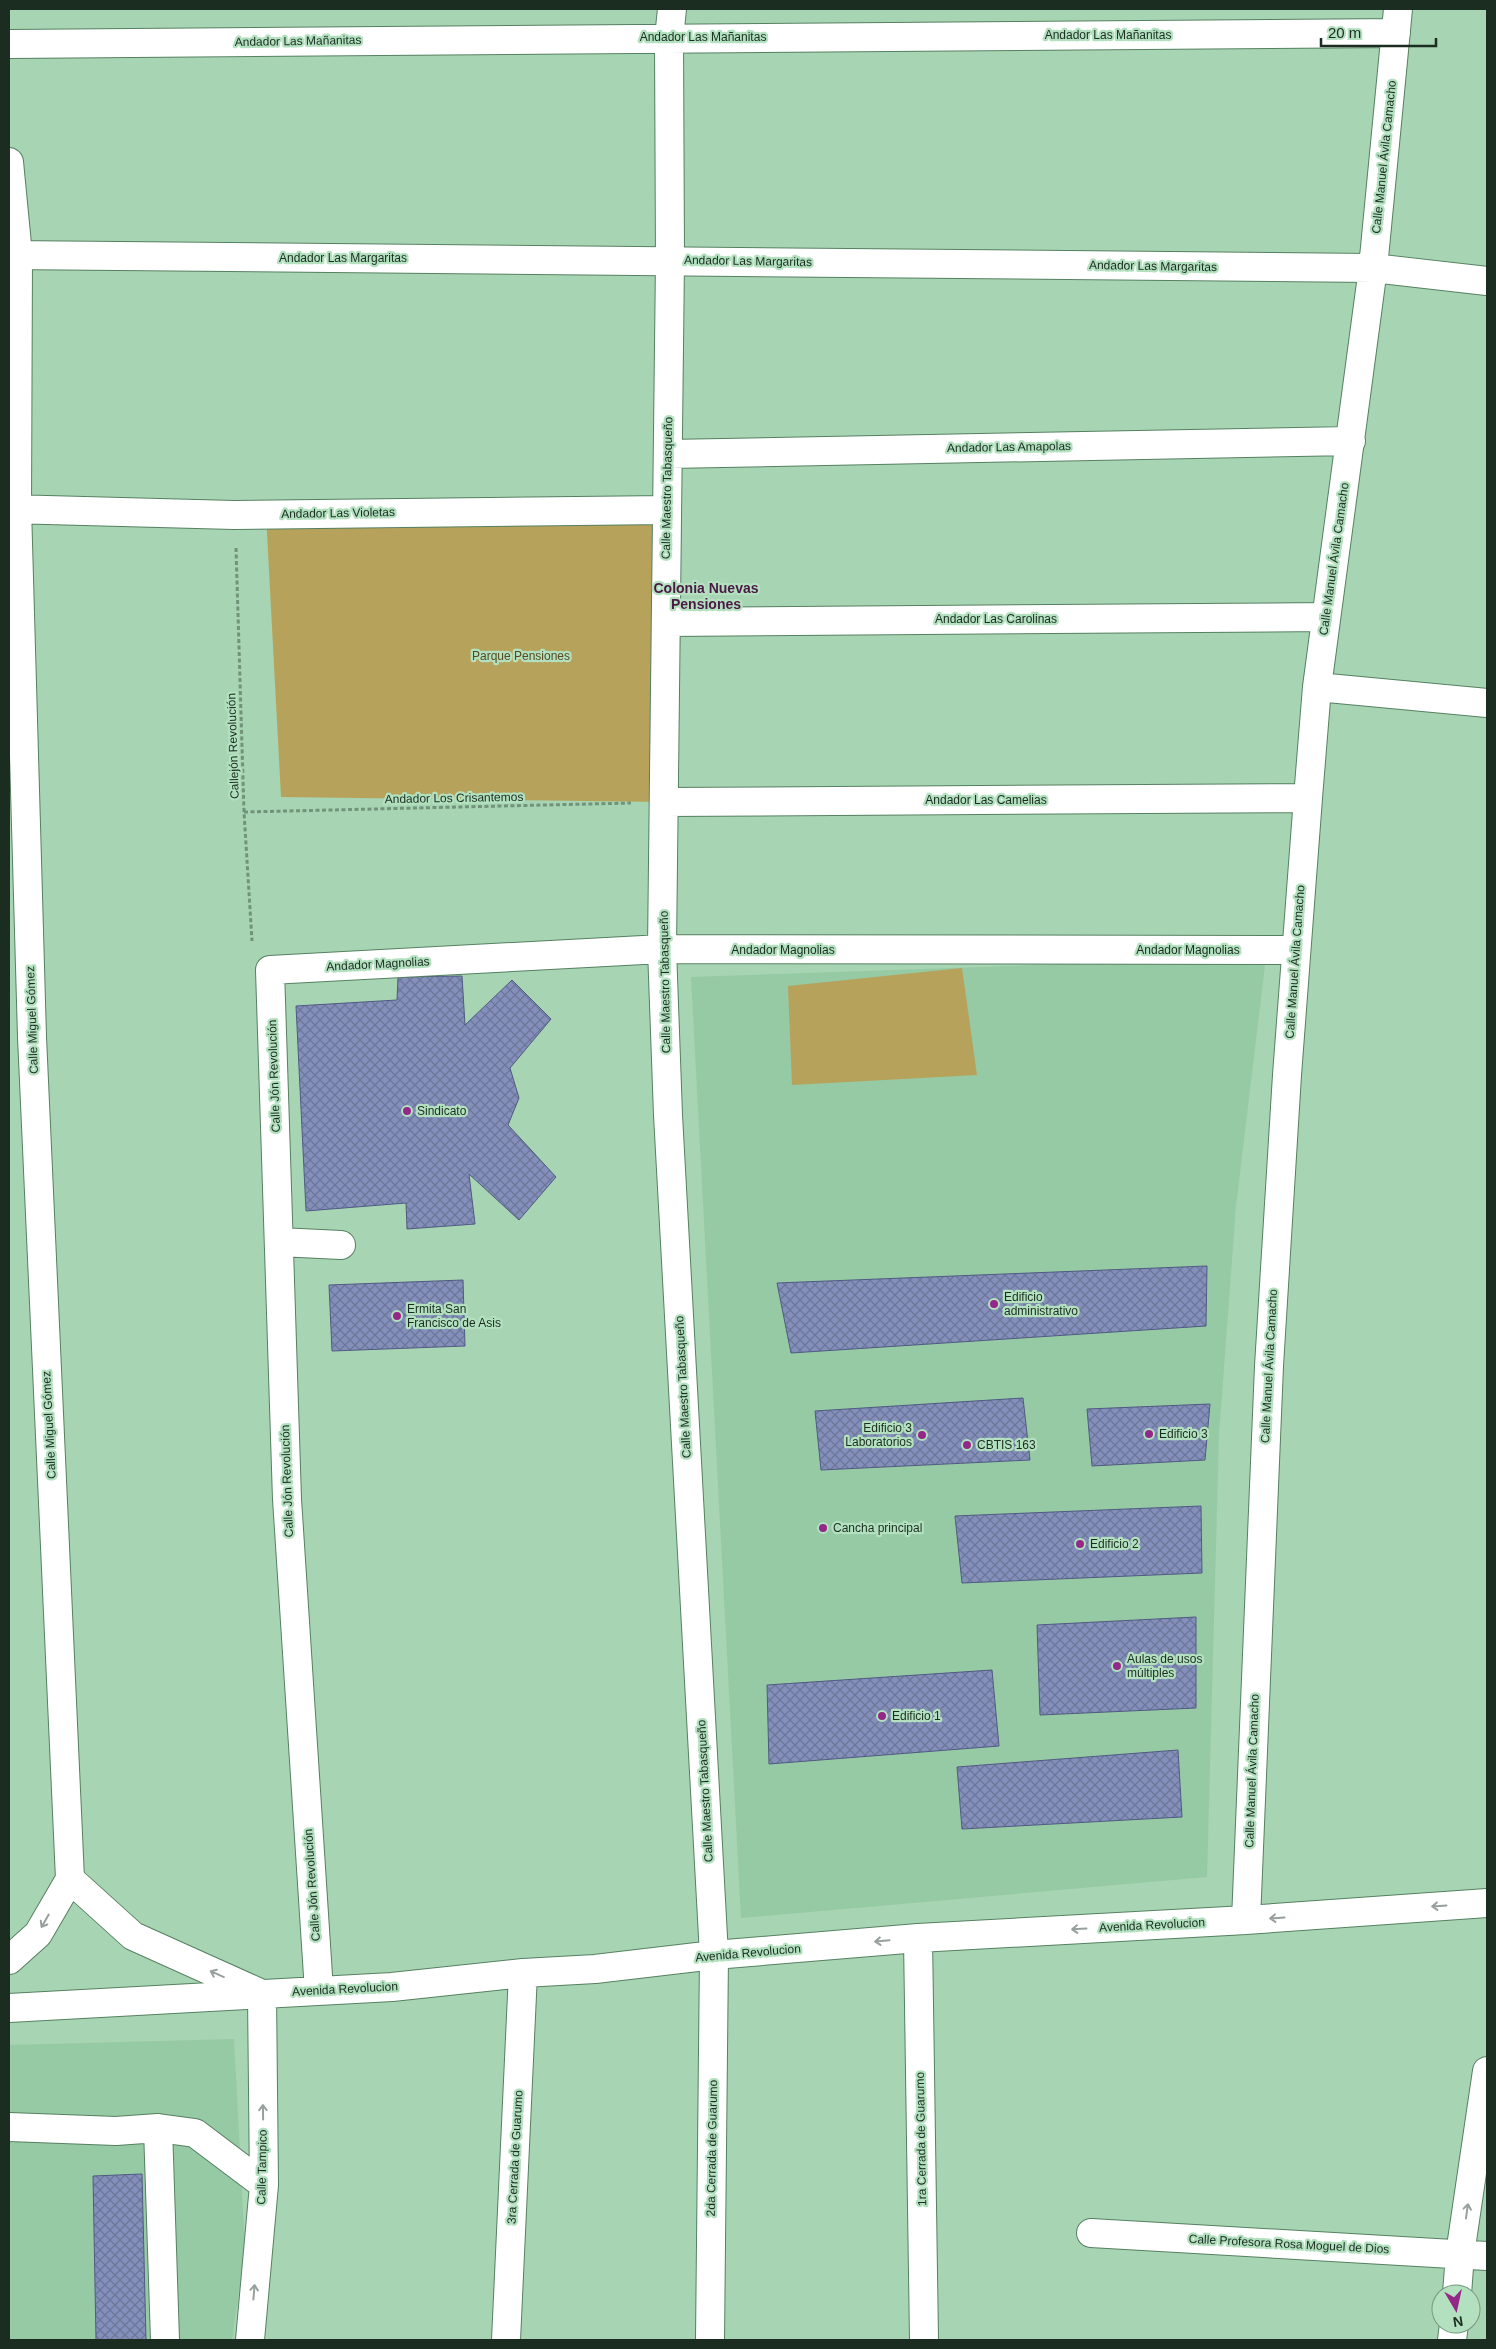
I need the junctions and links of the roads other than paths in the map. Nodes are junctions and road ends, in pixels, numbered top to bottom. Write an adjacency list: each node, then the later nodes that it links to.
1 (672, 9): 3 (street, Calle Maestro Tabasqueño)
2 (1397, 21): 3 (street, Andador Las Mañanitas); 8 (street, Calle Manuel Ávila Camacho)
3 (669, 38): 4 (street, Andador Las Mañanitas); 7 (street, Calle Maestro Tabasqueño)
4 (9, 44)
5 (9, 162): 6 (street, Calle Miguel Gómez)
6 (14, 255): 7 (street, Andador Las Margaritas); 12 (street, Calle Miguel Gómez)
7 (670, 260): 8 (street, Andador Las Margaritas); 11 (street, Calle Maestro Tabasqueño)
8 (1373, 268): 9 (street, Andador Las Margaritas); 10 (street, Calle Manuel Ávila Camacho)
9 (1487, 280)
10 (1351, 441): 11 (street, Andador Las Amapolas); 14 (street, Calle Manuel Ávila Camacho)
11 (668, 454): 13 (street, Calle Maestro Tabasqueño)
12 (13, 509): 13 (street, Andador Las Violetas); 25 (street, Calle Miguel Gómez)
13 (667, 510): 15 (street, Calle Maestro Tabasqueño)
14 (1326, 617): 15 (street, Andador Las Carolinas); 16 (street, Calle Manuel Ávila Camacho)
15 (666, 622): 19 (street, Calle Maestro Tabasqueño)
16 (1317, 687): 17 (street); 18 (street, Calle Manuel Ávila Camacho)
17 (1487, 703)
18 (1308, 798): 19 (street, Andador Las Camelias); 21 (street, Calle Manuel Ávila Camacho)
19 (664, 802): 20 (street, Calle Maestro Tabasqueño)
20 (662, 949): 21 (street, Andador Magnolias); 22 (street, Andador Magnolias); 29 (street, Calle Maestro Tabasqueño)
21 (1296, 950): 27 (street, Calle Manuel Ávila Camacho)
22 (270, 970): 23 (street, Calle Jón Revolución)
23 (279, 1242): 24 (street); 32 (street, Calle Jón Revolución)
24 (341, 1245)
25 (70, 1879): 30 (street, one-way to 30); 33 (street, one-way to 25)
26 (1487, 1903): 27 (street, Avenida Revolucion, one-way to 27)
27 (1246, 1920): 28 (street, Avenida Revolucion, one-way to 28)
28 (918, 1938): 29 (street, Avenida Revolucion, one-way to 29); 47 (street, 1ra Cerrada de Guarumo)
29 (714, 1955): 31 (street, Avenida Revolucion); 46 (street, 2da Cerrada de Guarumo)
30 (9, 1960)
31 (523, 1973): 32 (street, Avenida Revolucion); 45 (street, 3ra Cerrada de Guarumo)
32 (319, 1991): 33 (street, Avenida Revolucion)
33 (262, 1994): 34 (street, Avenida Revolucion); 38 (street, Calle Tampico, one-way to 33)
34 (9, 2008)
35 (1487, 2071): 40 (street, one-way to 35)
36 (9, 2127): 37 (street)
37 (158, 2128): 38 (street); 43 (street)
38 (264, 2185): 44 (street, Calle Tampico, one-way to 38)
39 (1091, 2233): 40 (street, Calle Profesora Rosa Moguel de Dios)
40 (1460, 2254): 41 (street, Calle Profesora Rosa Moguel de Dios); 42 (street)
41 (1487, 2256)
42 (1458, 2284)
43 (166, 2340)
44 (250, 2340)
45 (506, 2340)
46 (710, 2340)
47 (924, 2340)

